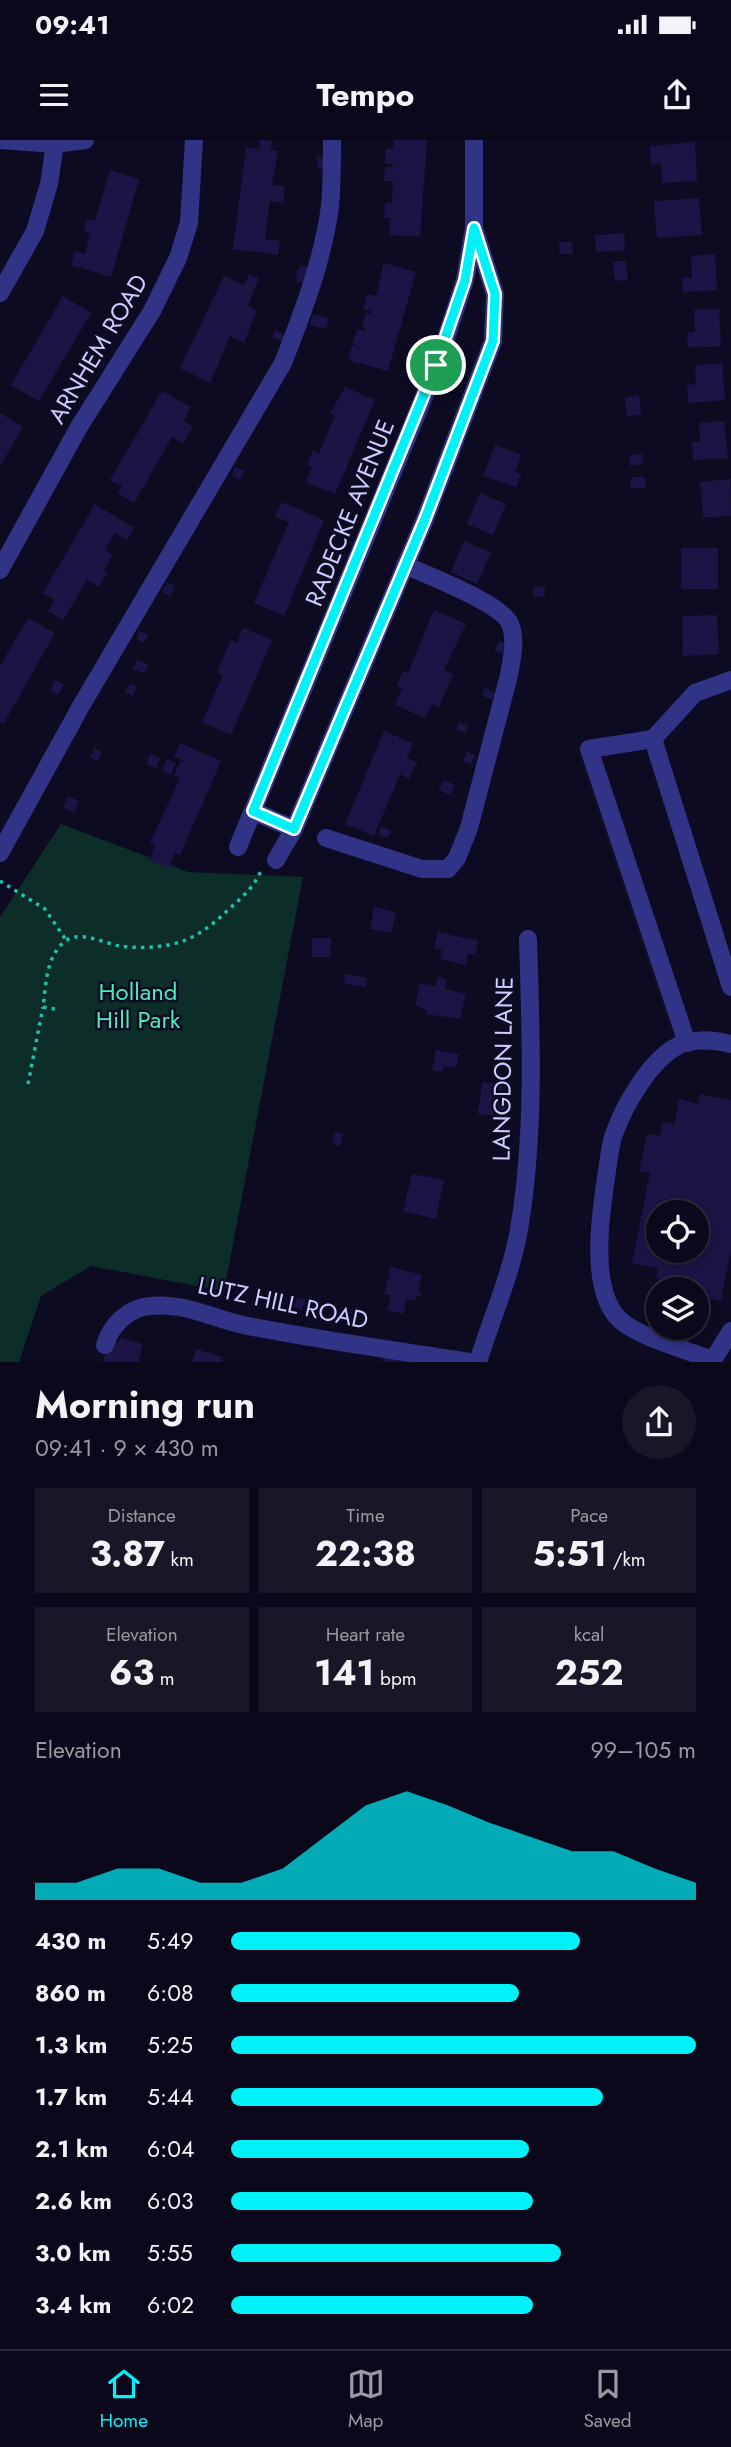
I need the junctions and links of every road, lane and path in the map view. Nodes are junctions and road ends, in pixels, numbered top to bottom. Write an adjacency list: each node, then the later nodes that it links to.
1 (0, 140): 6 (street)
2 (85, 140): 6 (street)
3 (194, 140): 10 (street, ARNHEM ROAD)
4 (332, 140): 17 (street)
5 (474, 140): 7 (street, RADECKE AVENUE)
6 (55, 144): 8 (street)
7 (474, 228): 9 (street, RADECKE AVENUE); 13 (street, RADECKE AVENUE)
8 (0, 293)
9 (405, 565): 14 (street, RADECKE AVENUE); 15 (street)
10 (0, 570)
11 (731, 680): 12 (street)
12 (653, 739): 22 (street); 25 (street)
13 (253, 811): 14 (street); 16 (street, RADECKE AVENUE)
14 (294, 829): 18 (street, RADECKE AVENUE)
15 (326, 838)
16 (238, 847)
17 (0, 853)
18 (269, 864): 21 (path)
19 (0, 881): 21 (path)
20 (528, 939): 32 (street, LANGDON LANE)
21 (66, 940): 23 (path)
22 (731, 987)
23 (43, 1007): 24 (path); 27 (path)
24 (55, 1009)
25 (687, 1043): 26 (street); 30 (street)
26 (731, 1044)
27 (28, 1084)
28 (731, 1331): 30 (street)
29 (105, 1345): 31 (street, LUTZ HILL ROAD)
30 (712, 1361)
31 (469, 1362)
32 (478, 1362)

